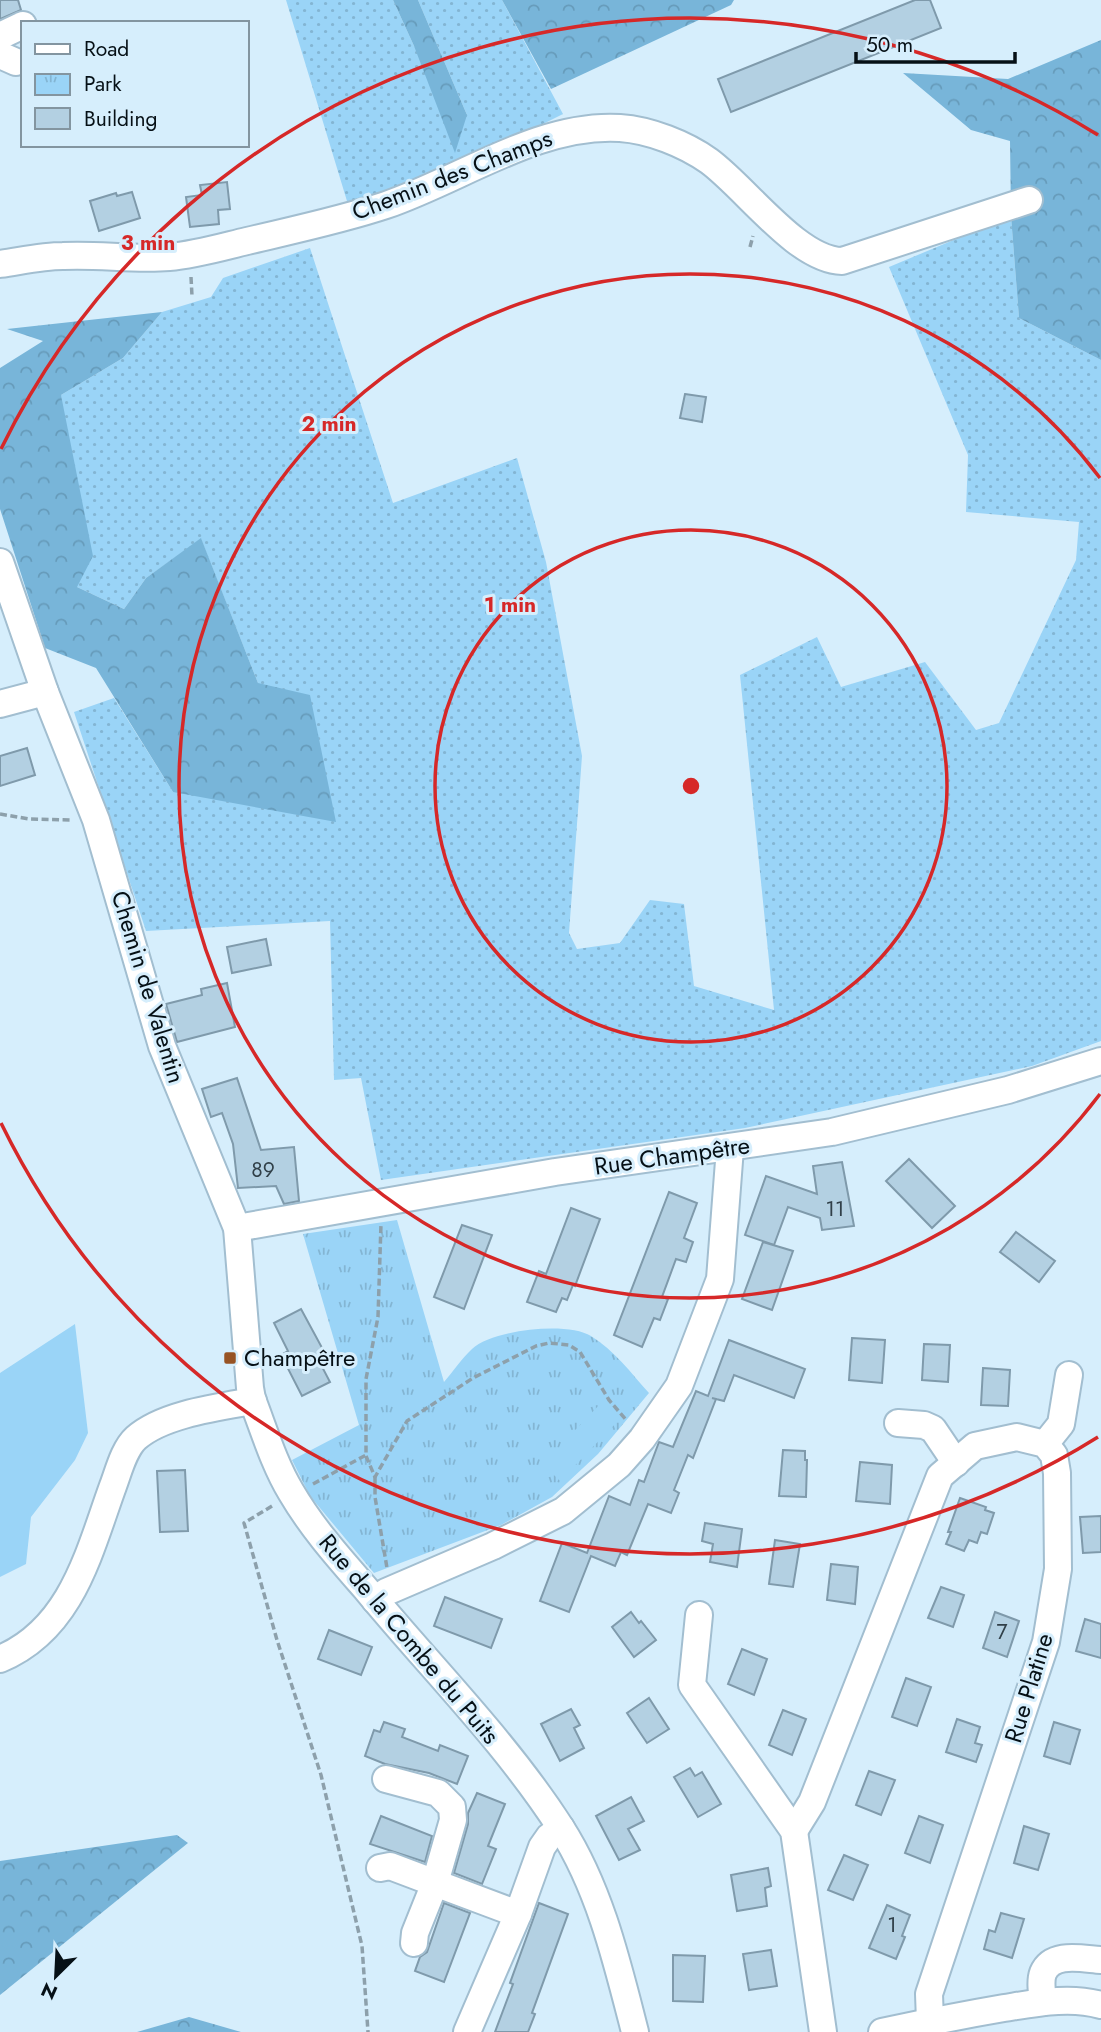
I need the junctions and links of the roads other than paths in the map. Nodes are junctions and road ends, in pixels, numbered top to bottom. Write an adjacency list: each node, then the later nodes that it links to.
1 (21, 26): 2 (street)
2 (0, 36)
3 (1029, 200): 4 (street, Chemin des Champs)
4 (0, 264)
5 (0, 562): 6 (street, Chemin de Valentin)
6 (45, 692): 7 (street); 10 (street, Chemin de Valentin)
7 (0, 704)
8 (1101, 1060): 9 (street, Rue Champêtre)
9 (730, 1148): 10 (street, Rue Champêtre); 16 (street)
10 (237, 1228): 12 (street, Rue de la Combe du Puits)
11 (1069, 1375): 14 (street)
12 (253, 1401): 16 (street, Rue de la Combe du Puits); 18 (street)
13 (898, 1423): 15 (street)
14 (1045, 1444): 15 (street); 29 (street, Rue Platine)
15 (956, 1463): 21 (street)
16 (380, 1596): 20 (street, Rue de la Combe du Puits)
17 (699, 1615): 21 (street)
18 (0, 1659)
19 (386, 1779): 23 (street)
20 (561, 1828): 24 (street); 31 (street, Rue de la Combe du Puits)
21 (794, 1831): 32 (street)
22 (380, 1868): 23 (street)
23 (435, 1883): 24 (street); 25 (street)
24 (518, 1913): 30 (street)
25 (414, 1943)
26 (1101, 1961): 27 (street)
27 (1042, 2002): 28 (street); 29 (street)
28 (1101, 2004)
29 (930, 2021): 33 (street)
30 (467, 2032)
31 (635, 2032)
32 (823, 2032)
33 (883, 2032)

